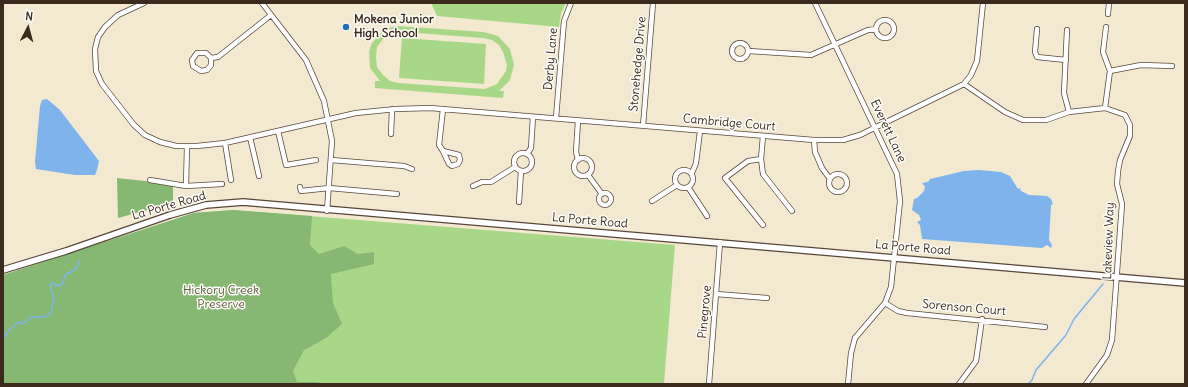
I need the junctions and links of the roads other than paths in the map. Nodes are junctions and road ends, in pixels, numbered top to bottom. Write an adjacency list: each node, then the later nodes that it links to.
1 (144, 3): 38 (street, Cambridge Court)
2 (262, 3): 9 (street)
3 (571, 3): 26 (street, Derby Lane)
4 (653, 3): 29 (street, Stonehedge Drive)
5 (815, 3): 14 (street, Everett Lane)
6 (983, 3): 20 (street)
7 (1109, 3): 8 (street)
8 (1108, 14)
9 (271, 15): 16 (street); 27 (street)
10 (1106, 27): 19 (street)
11 (876, 29): 14 (street)
12 (1037, 29): 17 (street)
13 (1067, 30): 17 (street)
14 (835, 45): 15 (street); 30 (street, Everett Lane)
15 (749, 52)
16 (211, 58): 16 (street)
17 (1066, 60): 24 (street)
18 (1172, 66): 19 (street)
19 (1110, 71): 21 (street)
20 (964, 84): 24 (street); 30 (street, Cambridge Court)
21 (1105, 108): 24 (street); 72 (street, Lakeview Way)
22 (392, 109): 23 (street, Cambridge Court); 27 (street, Cambridge Court); 33 (street)
23 (443, 109): 25 (street, Cambridge Court); 39 (street)
24 (1069, 112)
25 (533, 116): 26 (street, Cambridge Court); 40 (street)
26 (556, 118): 28 (street, Cambridge Court)
27 (328, 120): 31 (street, Cambridge Court); 43 (street)
28 (578, 121): 29 (street, Cambridge Court); 44 (street)
29 (643, 126): 32 (street, Cambridge Court)
30 (876, 128): 36 (street, Cambridge Court); 70 (street, Everett Lane)
31 (278, 131): 35 (street, Cambridge Court); 42 (street)
32 (700, 131): 34 (street, Cambridge Court); 48 (street)
33 (391, 134)
34 (763, 136): 36 (street, Cambridge Court); 41 (street)
35 (250, 137): 37 (street, Cambridge Court); 50 (street)
36 (814, 140): 51 (street)
37 (225, 143): 38 (street, Cambridge Court); 53 (street)
38 (187, 146): 56 (street)
39 (443, 151)
40 (527, 154): 45 (street); 47 (street)
41 (761, 159): 66 (street); 68 (street)
42 (316, 160)
43 (330, 160): 46 (street); 60 (street)
44 (578, 160): 49 (street); 49 (street)
45 (515, 167): 47 (street); 57 (street)
46 (412, 169)
47 (521, 170): 64 (street)
48 (692, 173): 55 (street); 59 (street)
49 (588, 175): 62 (street)
50 (259, 176)
51 (830, 179): 51 (street)
52 (150, 180): 56 (street)
53 (231, 180)
54 (222, 184): 56 (street)
55 (677, 185): 59 (street); 63 (street)
56 (186, 186)
57 (473, 186)
58 (300, 187): 60 (street)
59 (688, 187): 67 (street)
60 (328, 188): 61 (street); 65 (street)
61 (397, 194)
62 (602, 194)
63 (652, 201)
64 (519, 202)
65 (327, 211): 69 (street, La Porte Road); 71 (street, La Porte Road)
66 (792, 211)
67 (707, 216)
68 (763, 225)
69 (720, 242): 70 (street, La Porte Road); 74 (street, Pinegrove)
70 (895, 257): 72 (street, La Porte Road); 76 (street, Everett Lane)
71 (3, 270)
72 (1118, 278): 73 (street, La Porte Road); 82 (street, Lakeview Way)
73 (1185, 283)
74 (716, 294): 75 (street); 79 (street, Pinegrove)
75 (767, 298)
76 (885, 303): 77 (street, Sorenson Court); 80 (street, Everett Lane)
77 (982, 319): 78 (street, Sorenson Court); 81 (street)
78 (1044, 327)
79 (709, 384)
80 (848, 384)
81 (959, 384)
82 (1086, 384)

